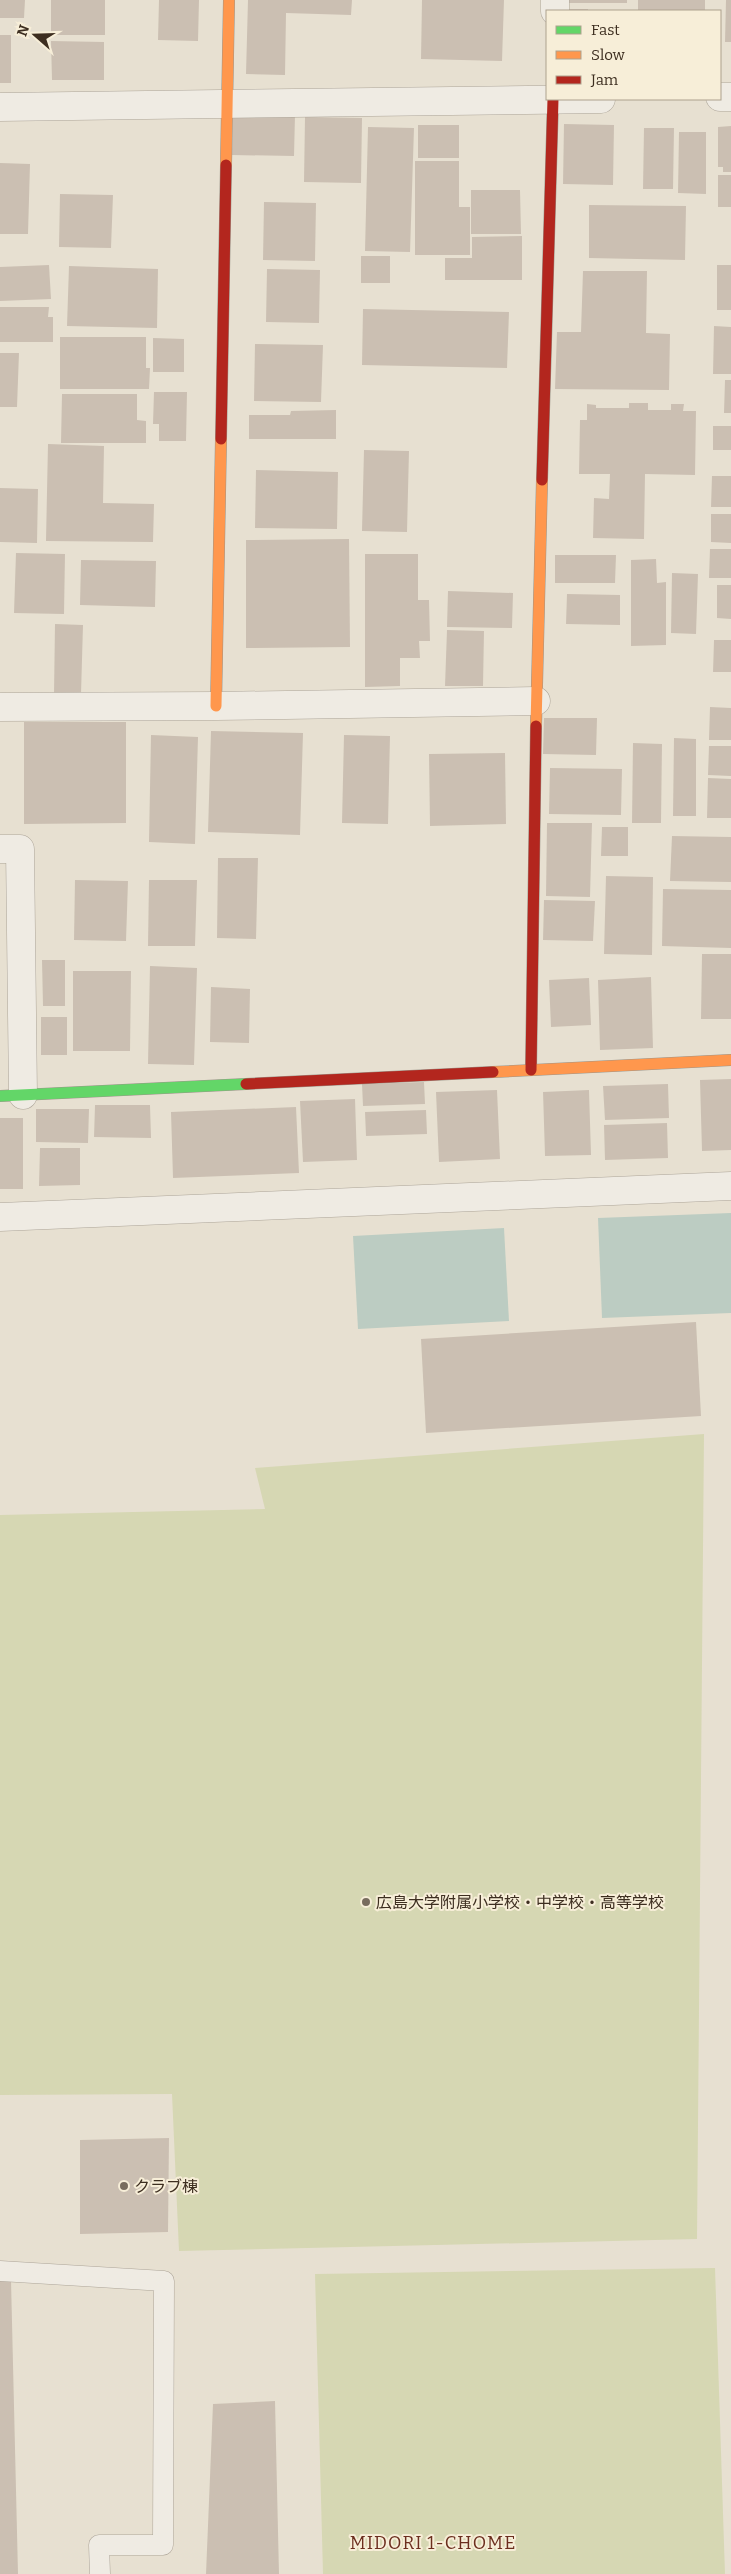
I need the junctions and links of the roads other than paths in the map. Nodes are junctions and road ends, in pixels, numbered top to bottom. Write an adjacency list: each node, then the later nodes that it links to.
1 (230, 0): 4 (street)
2 (546, 99): 4 (street)
3 (554, 100): 6 (street)
4 (226, 105): 5 (street); 7 (street)
5 (0, 107)
6 (536, 700): 7 (street); 11 (street)
7 (216, 706): 8 (street)
8 (0, 707)
9 (0, 849): 12 (street)
10 (731, 1060): 11 (street)
11 (531, 1070): 12 (street)
12 (11, 1095)
13 (731, 1186): 14 (street)
14 (0, 1217)
15 (0, 2271): 16 (lane)
16 (100, 2574)

